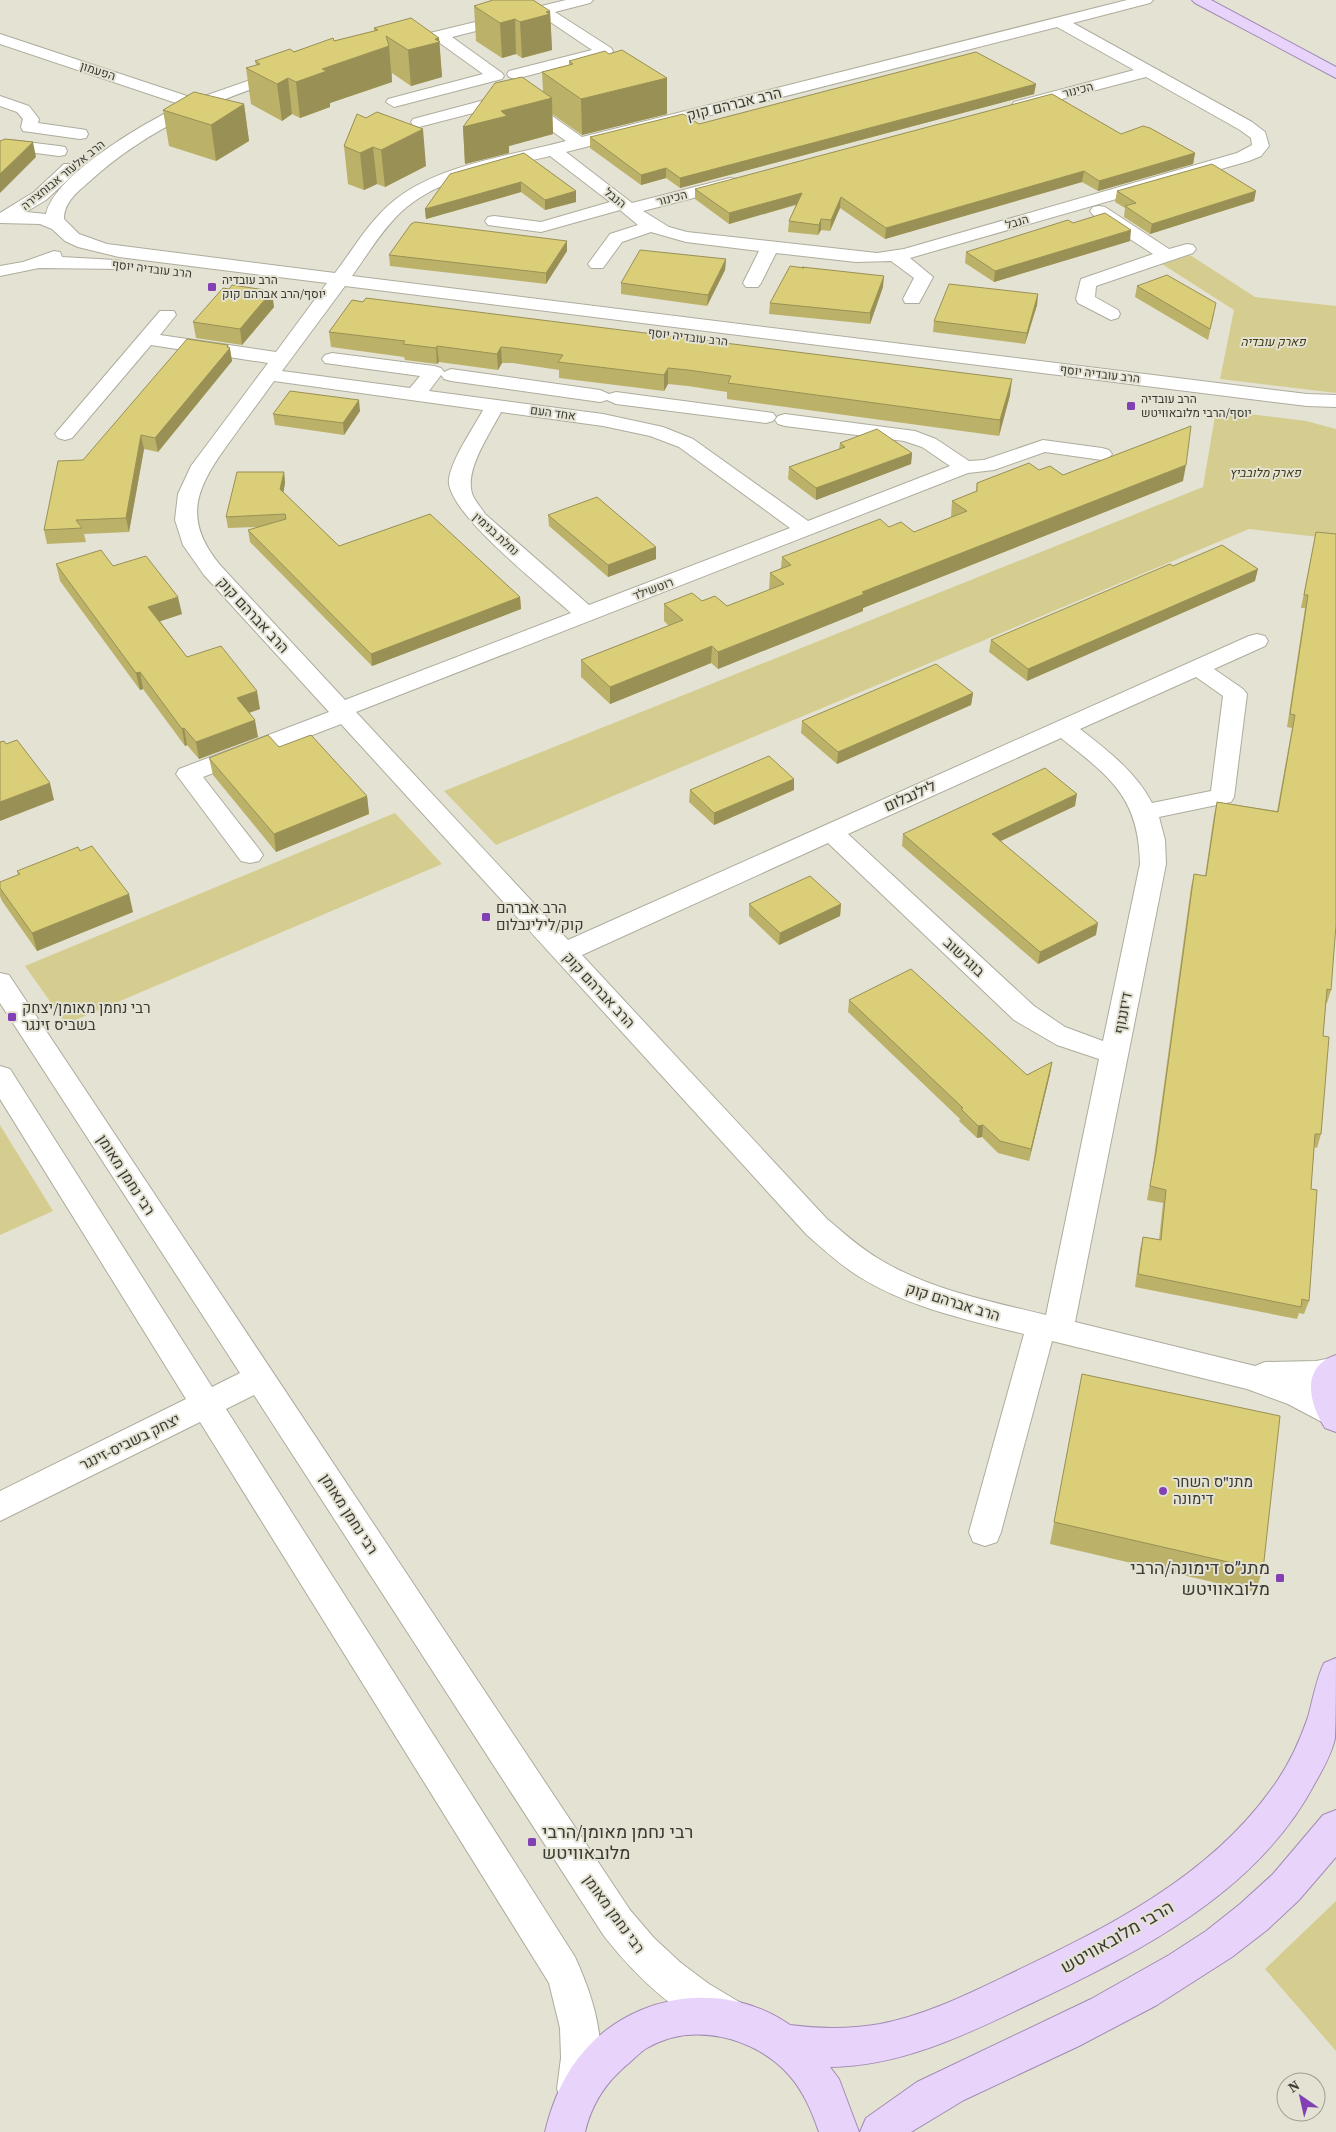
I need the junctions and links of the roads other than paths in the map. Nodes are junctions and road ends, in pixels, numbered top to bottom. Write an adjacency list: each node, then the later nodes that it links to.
1 (585, 0): 4 (street)
2 (1145, 0): 5 (street, הרב אברהם קוק)
3 (1200, 0): 10 (main road)
4 (546, 5): 6 (street); 6 (street); 11 (street)
5 (1060, 22): 9 (street, הנבל); 17 (street, הרב אברהם קוק)
6 (439, 35): 14 (street)
7 (0, 39): 13 (street, הפעמון)
8 (300, 64): 13 (street, הרב אלעזר אבוחצירה)
9 (1149, 71): 16 (street, הכינור); 25 (street, הנבל)
10 (1336, 73)
11 (515, 74)
12 (4, 98): 19 (street)
13 (188, 101): 27 (street, הרב אלעזר אבוחצירה); 30 (street, הרב אלעזר אבוחצירה)
14 (394, 102)
15 (676, 104): 17 (street)
16 (1004, 110)
17 (691, 115): 20 (street, הרב אברהם קוק)
18 (419, 122): 20 (street)
19 (80, 134)
20 (579, 143): 22 (street, הרב אברהם קוק)
21 (0, 150): 23 (street)
22 (554, 150): 26 (street, הנבל); 40 (street, הרב אברהם קוק)
23 (59, 152)
24 (745, 179): 26 (street, הכינור)
25 (1085, 202): 33 (street, הנבל); 34 (street)
26 (626, 207): 28 (street, הכינור); 29 (street, הנבל)
27 (2, 218): 30 (street, הרב עובדיה יוסף)
28 (494, 221)
29 (652, 226): 31 (street, הנבל); 35 (street)
30 (61, 228): 36 (street, הרב אלעזר אבוחצירה); 40 (street, הרב עובדיה יוסף)
31 (770, 247): 33 (street, הנבל); 39 (street)
32 (1187, 249): 34 (street)
33 (895, 256): 41 (street)
34 (1168, 256): 42 (street)
35 (597, 264)
36 (30, 266): 37 (street, הרב עובדיה יוסף); 38 (street); 40 (street, הרב עובדיה יוסף)
37 (0, 271)
38 (0, 277)
39 (752, 283)
40 (336, 286): 46 (street, הרב אברהם קוק); 52 (street, הרב עובדיה יוסף)
41 (912, 299)
42 (1111, 314)
43 (167, 315): 44 (street)
44 (146, 339): 46 (street, אחד העם); 53 (street)
45 (332, 359): 49 (street)
46 (276, 367): 49 (street, אחד העם); 61 (street, הרב אברהם קוק)
47 (451, 375): 48 (street)
48 (520, 385): 50 (street, נחלת בנימין); 51 (street)
49 (416, 394): 50 (street, אחד העם)
50 (501, 406): 54 (street, אחד העם); 58 (street, נחלת בנימין)
51 (682, 406): 54 (street); 56 (street)
52 (1332, 410)
53 (65, 434)
54 (667, 434): 57 (street, אחד העם)
55 (1102, 454): 56 (street, רוטשילד)
56 (965, 467): 57 (street, רוטשילד)
57 (807, 530): 58 (street, רוטשילד)
58 (587, 615): 61 (street, רוטשילד)
59 (1256, 641): 60 (street, לילנבלום)
60 (1198, 668): 62 (street, לילנבלום); 63 (street)
61 (343, 712): 65 (street, רוטשילד); 66 (street, הרב אברהם קוק)
62 (1063, 728): 63 (street, דיזנגוף); 64 (street, לילנבלום)
63 (1146, 812): 68 (street, דיזנגוף)
64 (831, 832): 66 (street, לילנבלום); 68 (street, בוגרשוב)
65 (250, 855)
66 (564, 952): 70 (street, הרב אברהם קוק)
67 (0, 982): 73 (street, רבי נחמן מאומן)
68 (1115, 1053): 70 (street, דיזנגוף)
69 (0, 1076): 74 (street)
70 (1050, 1328): 72 (street, הרב אברהם קוק); 77 (street, דיזנגוף)
71 (1336, 1369): 72 (street, הרב אברהם קוק); 75 (main road)
72 (1234, 1372): 75 (street, הרב אברהם קוק)
73 (259, 1378): 74 (street, יצחק בשביס-זינגר); 80 (street, רבי נחמן מאומן)
74 (206, 1404): 76 (street, יצחק בשביס-זינגר); 82 (street)
75 (1334, 1416)
76 (0, 1506)
77 (985, 1532)
78 (1336, 1674): 81 (main road, הרבי מלובאוויטש)
79 (1336, 1827): 84 (main road)
80 (727, 2017): 81 (main road); 82 (main road)
81 (785, 2044): 83 (main road)
82 (566, 2125)
83 (839, 2132)
84 (880, 2132)

